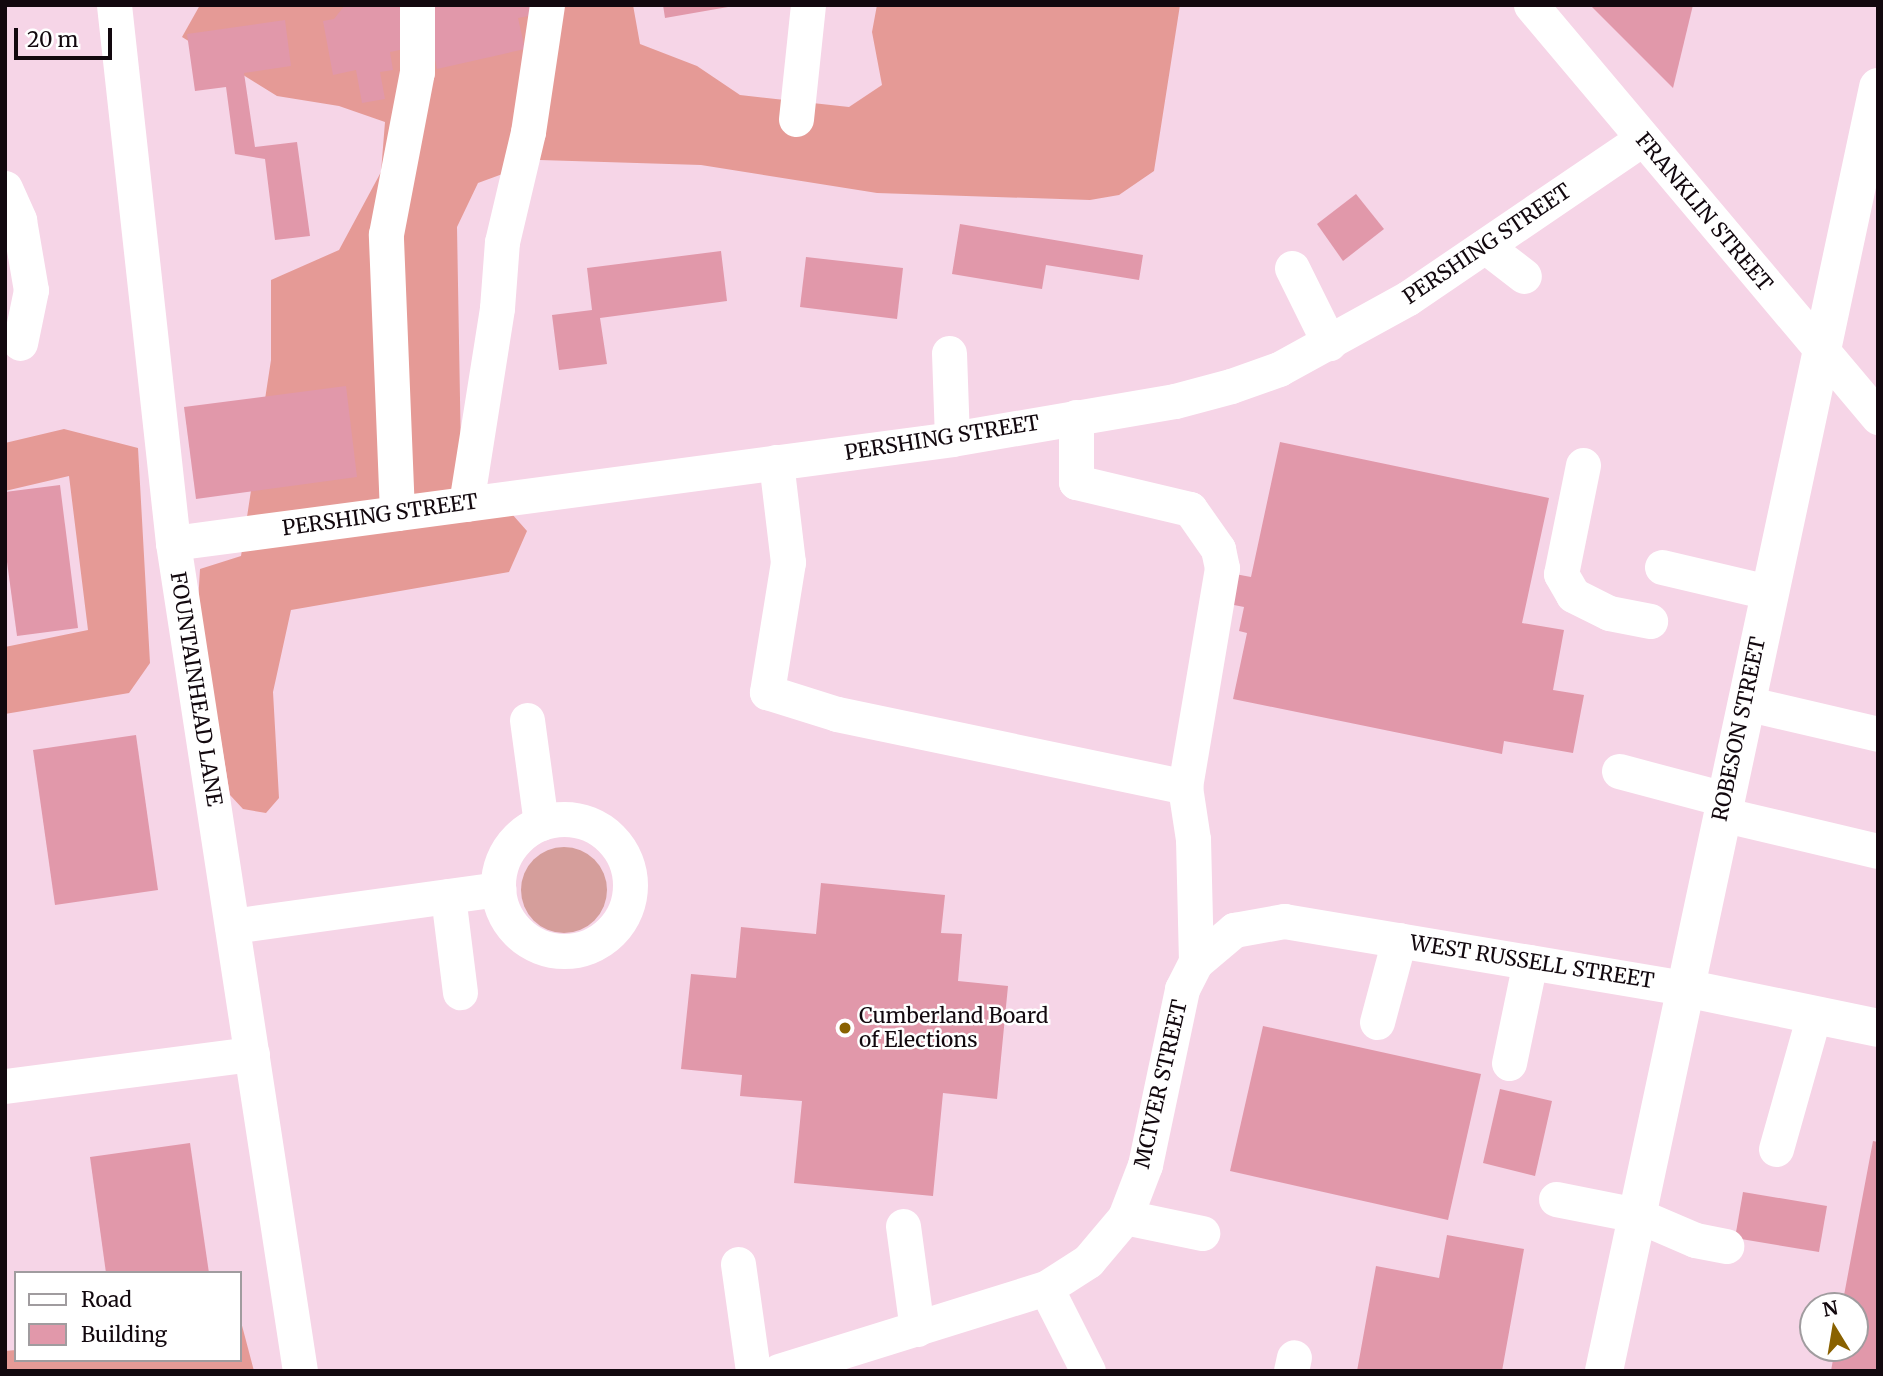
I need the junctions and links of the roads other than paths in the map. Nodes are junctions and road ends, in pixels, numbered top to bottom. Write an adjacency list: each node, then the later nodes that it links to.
1 (114, 5): 24 (street, FOUNTAINHEAD LANE)
2 (416, 5): 23 (street)
3 (547, 5): 22 (street)
4 (808, 5): 7 (street)
5 (1531, 5): 8 (street, FRANKLIN STREET)
6 (1878, 87): 15 (main road, ROBESON STREET)
7 (796, 119)
8 (1643, 138): 10 (street, PERSHING STREET); 15 (street, FRANKLIN STREET)
9 (5, 188): 14 (street)
10 (1485, 246): 12 (street); 13 (street, PERSHING STREET)
11 (1292, 268): 13 (street)
12 (1524, 276)
13 (1329, 343): 17 (street, PERSHING STREET)
14 (20, 344)
15 (1819, 349): 18 (street, FRANKLIN STREET); 26 (main road, ROBESON STREET)
16 (949, 353): 19 (street)
17 (1076, 417): 19 (street, PERSHING STREET); 32 (street)
18 (1878, 417)
19 (952, 439): 20 (street, PERSHING STREET)
20 (776, 462): 22 (street, PERSHING STREET); 32 (street)
21 (1583, 465): 27 (street)
22 (466, 504): 23 (street, PERSHING STREET)
23 (397, 513): 24 (street, PERSHING STREET)
24 (173, 543): 38 (street, FOUNTAINHEAD LANE)
25 (1662, 567): 26 (street)
26 (1768, 592): 28 (main road, ROBESON STREET)
27 (1650, 621)
28 (1745, 703): 30 (street); 33 (main road, ROBESON STREET)
29 (527, 720): 34 (street)
30 (1878, 734)
31 (1619, 772): 33 (street)
32 (1185, 787): 40 (street)
33 (1723, 807): 35 (street); 42 (main road, ROBESON STREET)
34 (541, 823): 36 (street); 36 (street)
35 (1878, 851)
36 (498, 889): 37 (street)
37 (448, 896): 38 (street); 43 (street)
38 (232, 926): 47 (street, FOUNTAINHEAD LANE)
39 (1399, 940): 40 (street, WEST RUSSELL STREET); 41 (street, WEST RUSSELL STREET); 45 (street)
40 (1196, 962): 53 (street, MCIVER STREET)
41 (1530, 962): 42 (street, WEST RUSSELL STREET); 48 (street)
42 (1685, 988): 44 (main road, WEST RUSSELL STREET); 52 (main road, ROBESON STREET)
43 (460, 992)
44 (1814, 1015): 46 (main road, WEST RUSSELL STREET); 50 (street)
45 (1377, 1022)
46 (1878, 1028)
47 (252, 1054): 49 (street); 60 (street, FOUNTAINHEAD LANE)
48 (1509, 1063)
49 (5, 1086)
50 (1776, 1149)
51 (1556, 1199): 52 (street)
52 (1637, 1215): 56 (street); 64 (main road, ROBESON STREET)
53 (1125, 1217): 55 (street); 58 (street, MCIVER STREET)
54 (903, 1226): 59 (street)
55 (1202, 1233)
56 (1726, 1245)
57 (738, 1264): 61 (street)
58 (1046, 1288): 59 (street, MCIVER STREET); 63 (street)
59 (917, 1329): 62 (street, MCIVER STREET)
60 (300, 1371)
61 (753, 1371)
62 (779, 1371)
63 (1087, 1371)
64 (1604, 1371)

